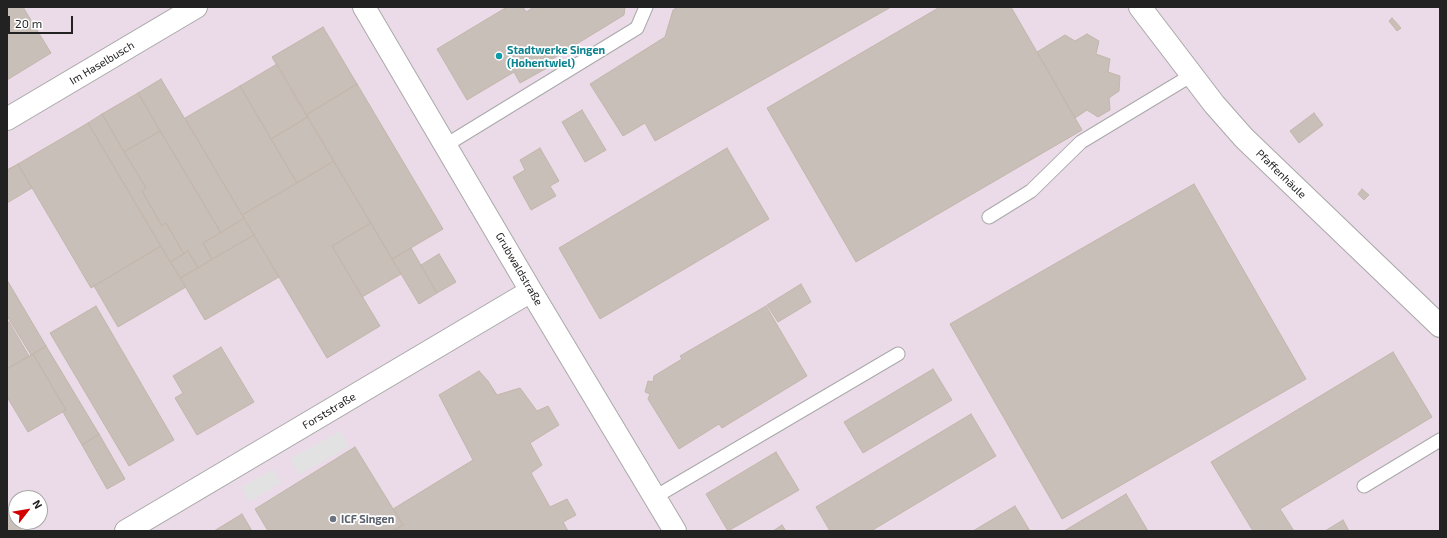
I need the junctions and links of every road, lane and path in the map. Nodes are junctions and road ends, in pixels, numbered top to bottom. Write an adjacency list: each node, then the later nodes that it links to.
1 (196, 7): 6 (street, Im Haselbusch)
2 (364, 7): 7 (street, Grubwaldstraße)
3 (646, 7): 7 (lane)
4 (1140, 7): 5 (street, Pfaffenhäule)
5 (1192, 75): 8 (lane); 10 (street, Pfaffenhäule)
6 (7, 119)
7 (446, 145): 9 (street, Grubwaldstraße)
8 (989, 217)
9 (531, 291): 14 (street, Grubwaldstraße); 15 (street, Forststraße)
10 (1440, 326)
11 (898, 354): 14 (lane)
12 (1440, 440): 13 (lane)
13 (1364, 486)
14 (655, 497): 16 (street, Grubwaldstraße)
15 (126, 531)
16 (675, 531)

